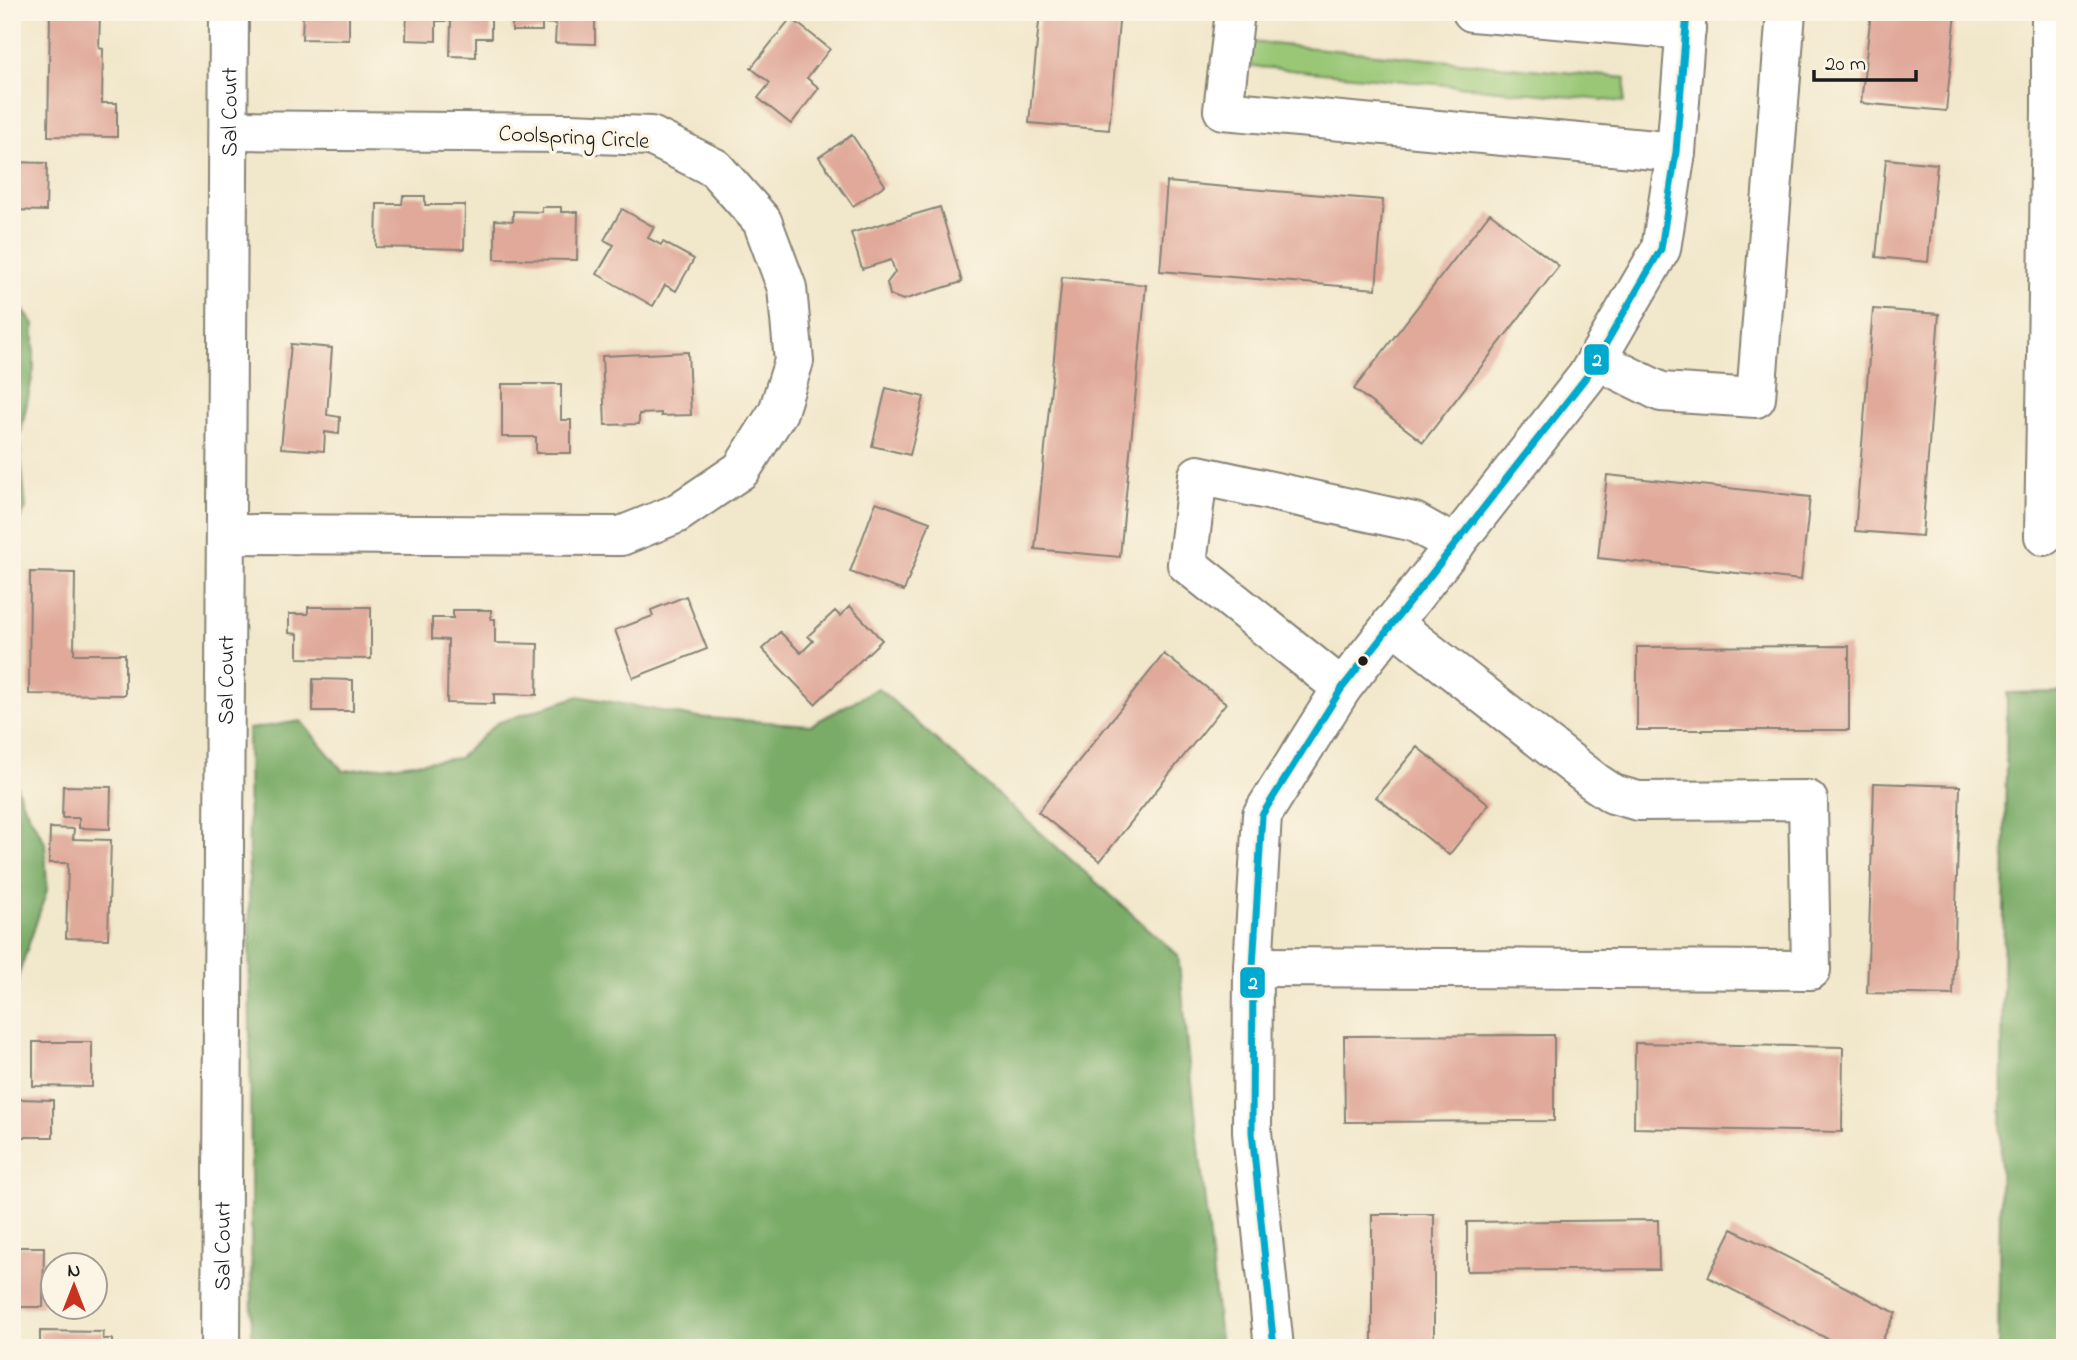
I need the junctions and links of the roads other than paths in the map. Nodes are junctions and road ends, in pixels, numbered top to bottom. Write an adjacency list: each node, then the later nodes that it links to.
1 (229, 12): 8 (street, Sal Court)
2 (1235, 12): 9 (street)
3 (1472, 12): 6 (street)
4 (1786, 12): 10 (street)
5 (2052, 12): 7 (street)
6 (1687, 21): 9 (street)
7 (2058, 109): 12 (street)
8 (229, 130): 11 (street, Sal Court); 11 (street, Coolspring Circle)
9 (1676, 152): 10 (street)
10 (1597, 360): 13 (street)
11 (228, 534): 17 (street, Sal Court)
12 (2044, 536)
13 (1455, 545): 14 (street); 15 (street)
14 (1392, 623): 15 (street); 16 (street)
15 (1342, 688): 16 (street)
16 (1253, 967): 18 (street)
17 (221, 1348)
18 (1274, 1348)

